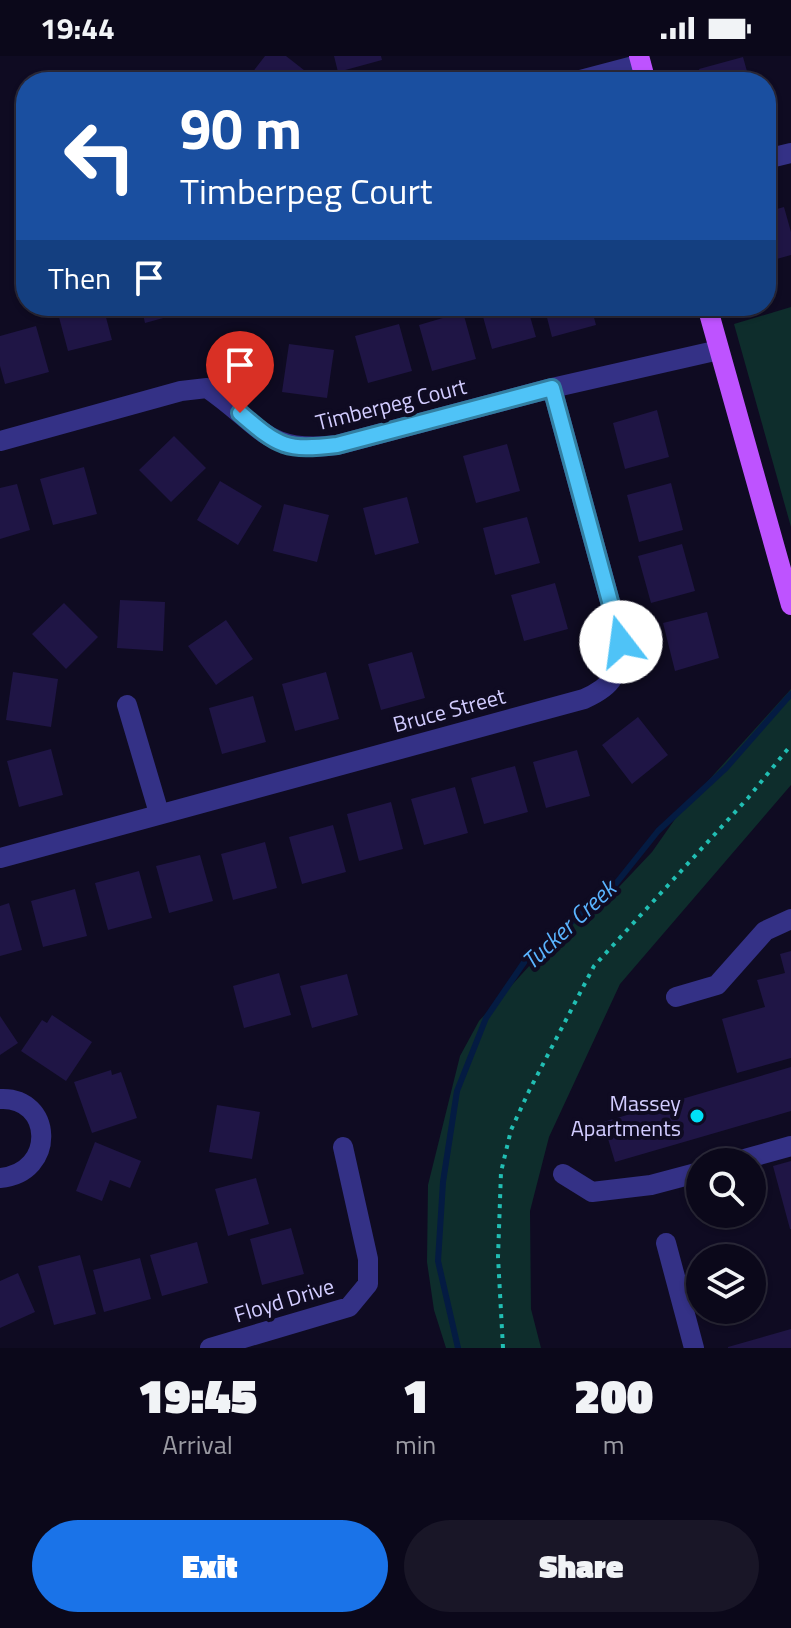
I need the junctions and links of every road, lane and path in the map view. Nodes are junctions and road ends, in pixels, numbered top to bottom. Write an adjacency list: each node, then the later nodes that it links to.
1 (642, 67): 2 (street)
2 (619, 72)
3 (710, 316): 4 (main road)
4 (719, 350): 5 (street, Timberpeg Court); 7 (main road)
5 (552, 388): 6 (street, Timberpeg Court); 10 (street, Bruce Street)
6 (0, 441)
7 (791, 605)
8 (127, 705): 10 (street)
9 (791, 745): 23 (path)
10 (159, 813): 11 (street, Bruce Street)
11 (0, 858)
12 (791, 919): 13 (street)
13 (676, 997)
14 (0, 1099): 20 (street)
15 (791, 1146): 17 (street)
16 (343, 1147): 22 (street, Floyd Drive)
17 (766, 1153)
18 (563, 1174): 19 (street)
19 (686, 1176)
20 (0, 1178)
21 (666, 1243): 24 (street)
22 (210, 1348)
23 (503, 1348)
24 (694, 1348)

